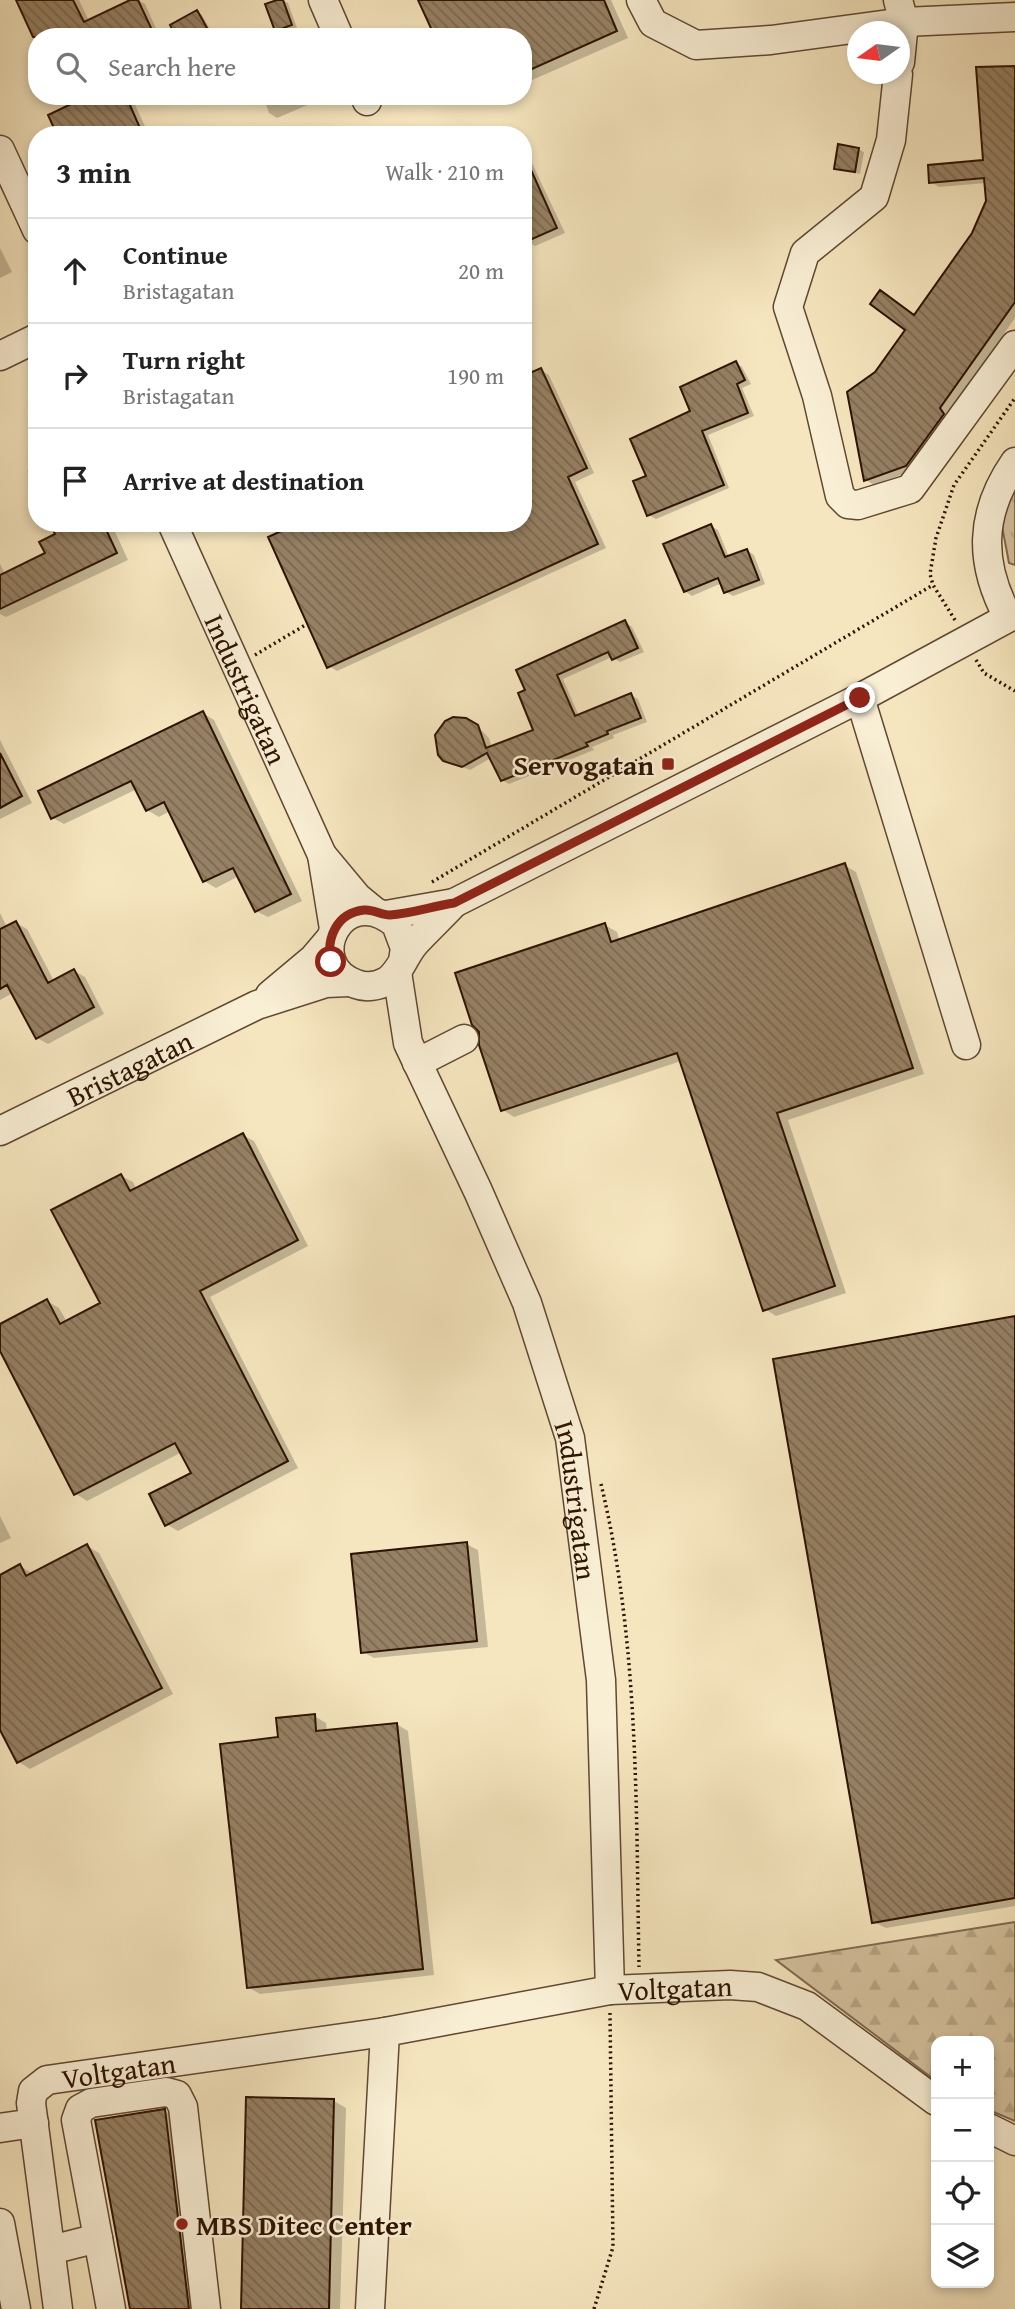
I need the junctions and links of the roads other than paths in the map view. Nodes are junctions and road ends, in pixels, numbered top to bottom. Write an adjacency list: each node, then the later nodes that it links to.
1 (323, 0): 5 (street)
2 (641, 0): 3 (street)
3 (901, 11): 4 (street)
4 (1015, 17)
5 (335, 28)
6 (897, 84): 10 (street)
7 (0, 150): 8 (street)
8 (28, 211)
9 (28, 342): 11 (street)
10 (1015, 345)
11 (0, 356)
12 (1015, 462): 14 (street)
13 (176, 532): 16 (street, Industrigatan)
14 (1012, 616): 15 (street, Bristagatan)
15 (860, 698): 17 (street, Bristagatan); 24 (street)
16 (321, 855): 18 (street, Industrigatan); 19 (street, Industrigatan)
17 (454, 903): 18 (street, Bristagatan); 20 (street, Bristagatan)
18 (380, 913): 19 (street, Bristagatan); 20 (street)
19 (332, 934): 21 (street); 22 (street, Bristagatan)
20 (400, 967): 21 (street, Bristagatan); 25 (street, Industrigatan)
21 (355, 984): 22 (street, Bristagatan); 25 (street, Industrigatan)
22 (257, 1005): 26 (street, Bristagatan)
23 (464, 1040): 25 (street)
24 (966, 1045)
25 (412, 1053): 27 (street, Industrigatan)
26 (0, 1131)
27 (615, 1999): 28 (street, Voltgatan); 29 (street, Voltgatan)
28 (384, 2032): 30 (street, Voltgatan); 41 (street)
29 (933, 2099)
30 (34, 2123): 31 (street); 36 (street, Voltgatan)
31 (0, 2128)
32 (994, 2131): 33 (street)
33 (1015, 2141)
34 (0, 2223): 37 (street)
35 (98, 2238): 36 (street); 39 (street); 40 (street)
36 (51, 2250): 38 (street, Voltgatan)
37 (16, 2309)
38 (58, 2309)
39 (111, 2309)
40 (206, 2309)
41 (370, 2309)

